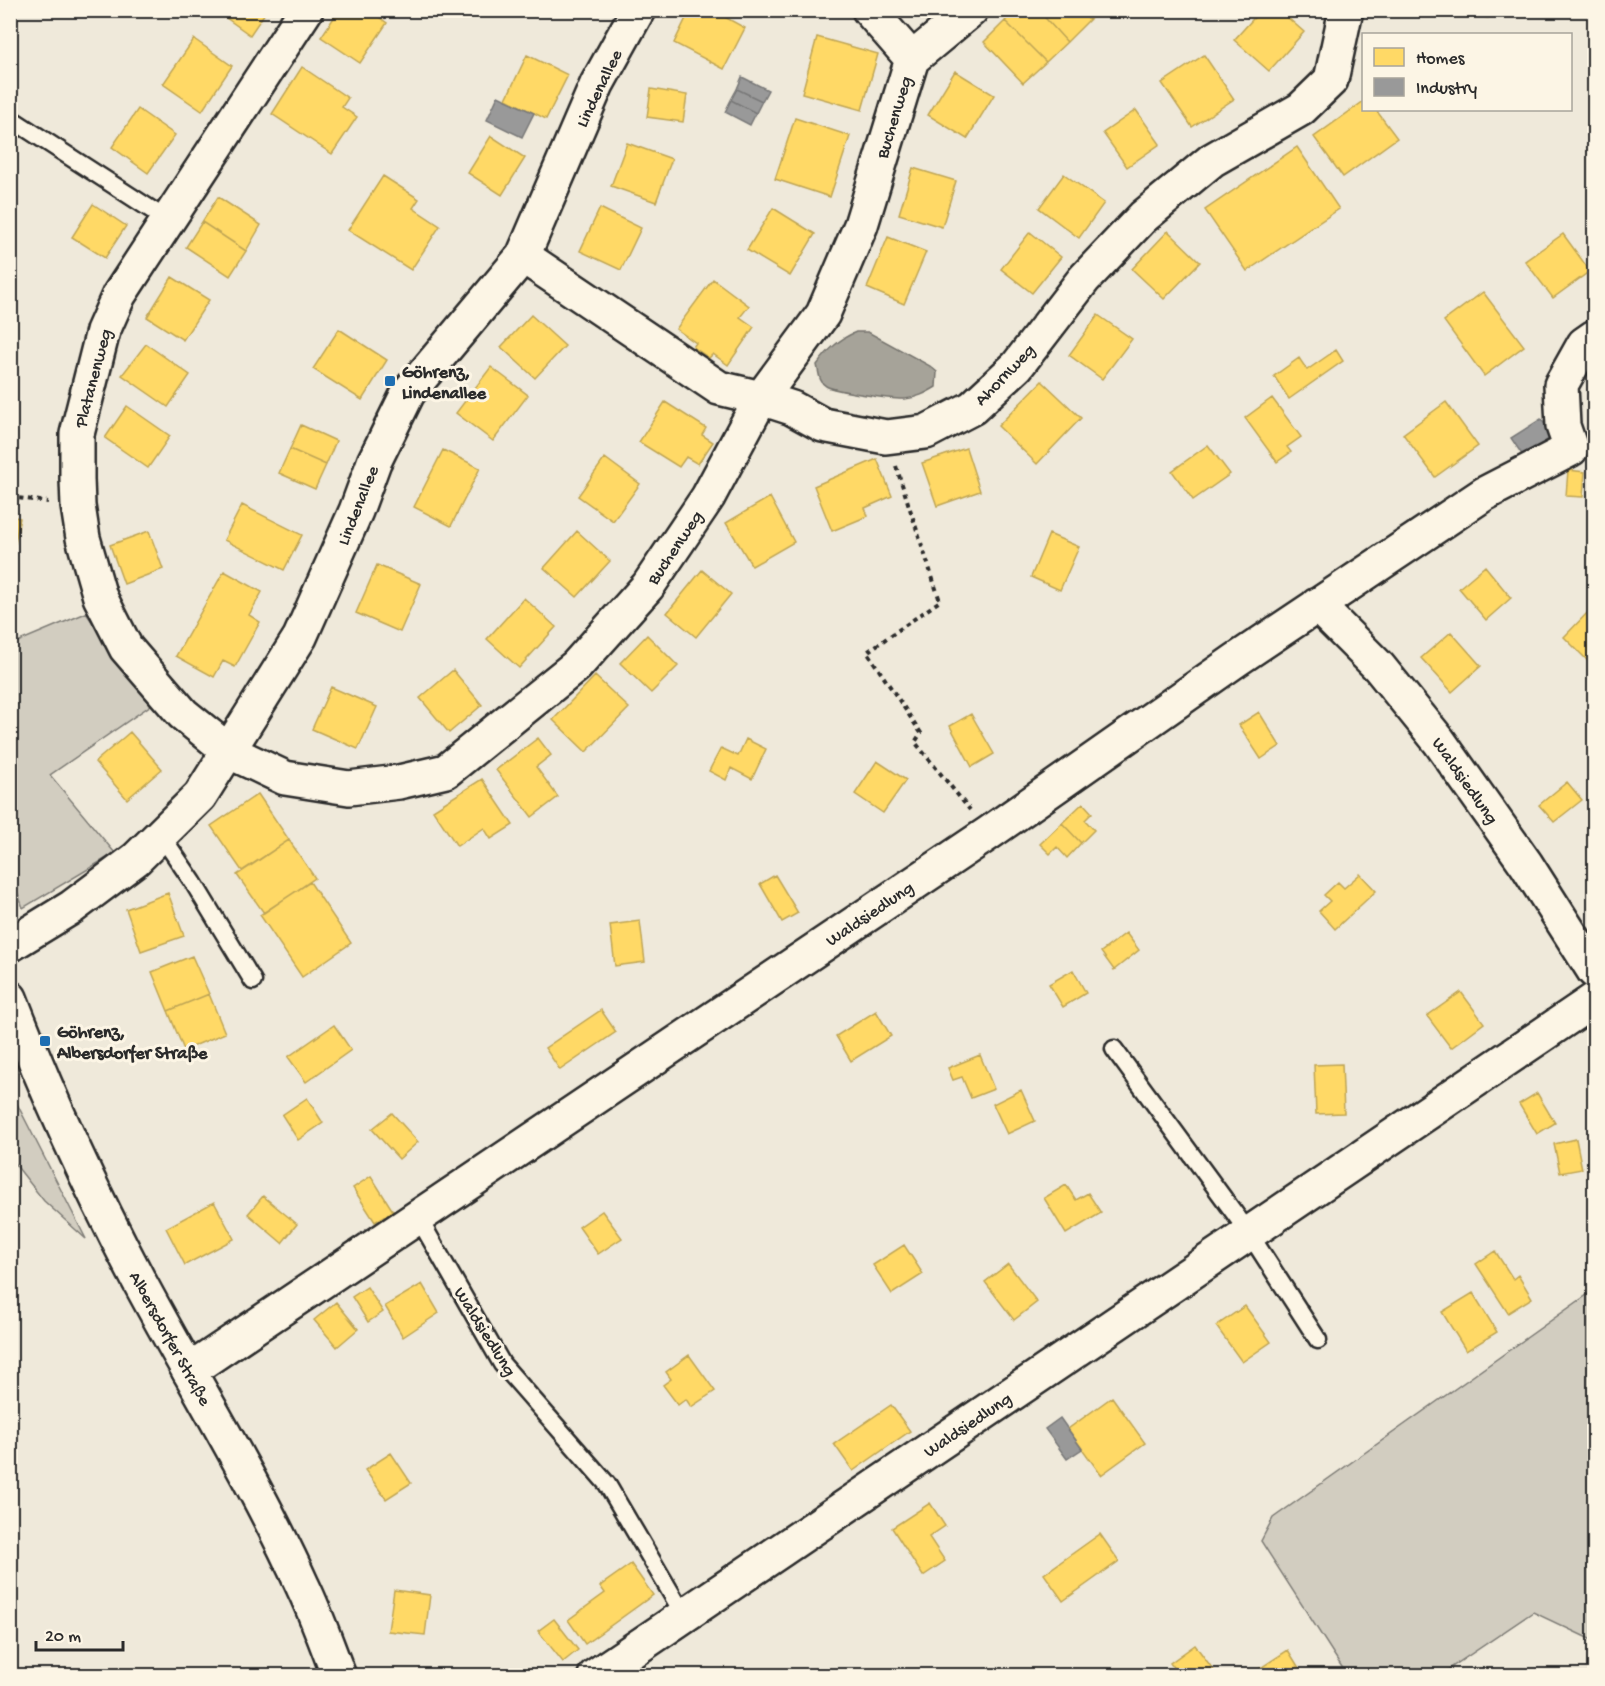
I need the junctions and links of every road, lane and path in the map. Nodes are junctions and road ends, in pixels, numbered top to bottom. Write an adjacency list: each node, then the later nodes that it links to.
1 (306, 10): 8 (street, Platanenweg)
2 (638, 10): 9 (street, Lindenallee)
3 (869, 10): 6 (street, Buchenweg)
4 (971, 10): 6 (street, Buchenweg)
5 (1346, 10): 12 (street, Ahornweg)
6 (912, 59): 11 (street, Buchenweg)
7 (10, 118): 8 (lane)
8 (169, 221): 15 (street, Platanenweg)
9 (522, 256): 11 (street, Ahornweg); 15 (street, Lindenallee)
10 (1594, 337): 13 (street)
11 (761, 398): 12 (street, Ahornweg); 15 (street, Buchenweg)
12 (886, 437): 16 (path)
13 (1583, 454): 14 (street, Waldsiedlung)
14 (1317, 605): 16 (street, Waldsiedlung); 19 (street, Waldsiedlung)
15 (230, 752): 17 (street, Lindenallee)
16 (989, 832): 24 (street, Waldsiedlung)
17 (160, 835): 18 (street, Lindenallee); 20 (lane)
18 (10, 945)
19 (1594, 971)
20 (253, 981)
21 (10, 998): 27 (street, Albersdorfer Straße)
22 (1594, 1000): 25 (street, Waldsiedlung)
23 (1114, 1049): 25 (lane)
24 (418, 1217): 27 (street, Waldsiedlung); 28 (lane, Waldsiedlung)
25 (1249, 1233): 26 (lane); 28 (street, Waldsiedlung)
26 (1318, 1340)
27 (189, 1371): 29 (street, Albersdorfer Straße)
28 (684, 1615): 30 (street, Waldsiedlung)
29 (339, 1676)
30 (595, 1676)

